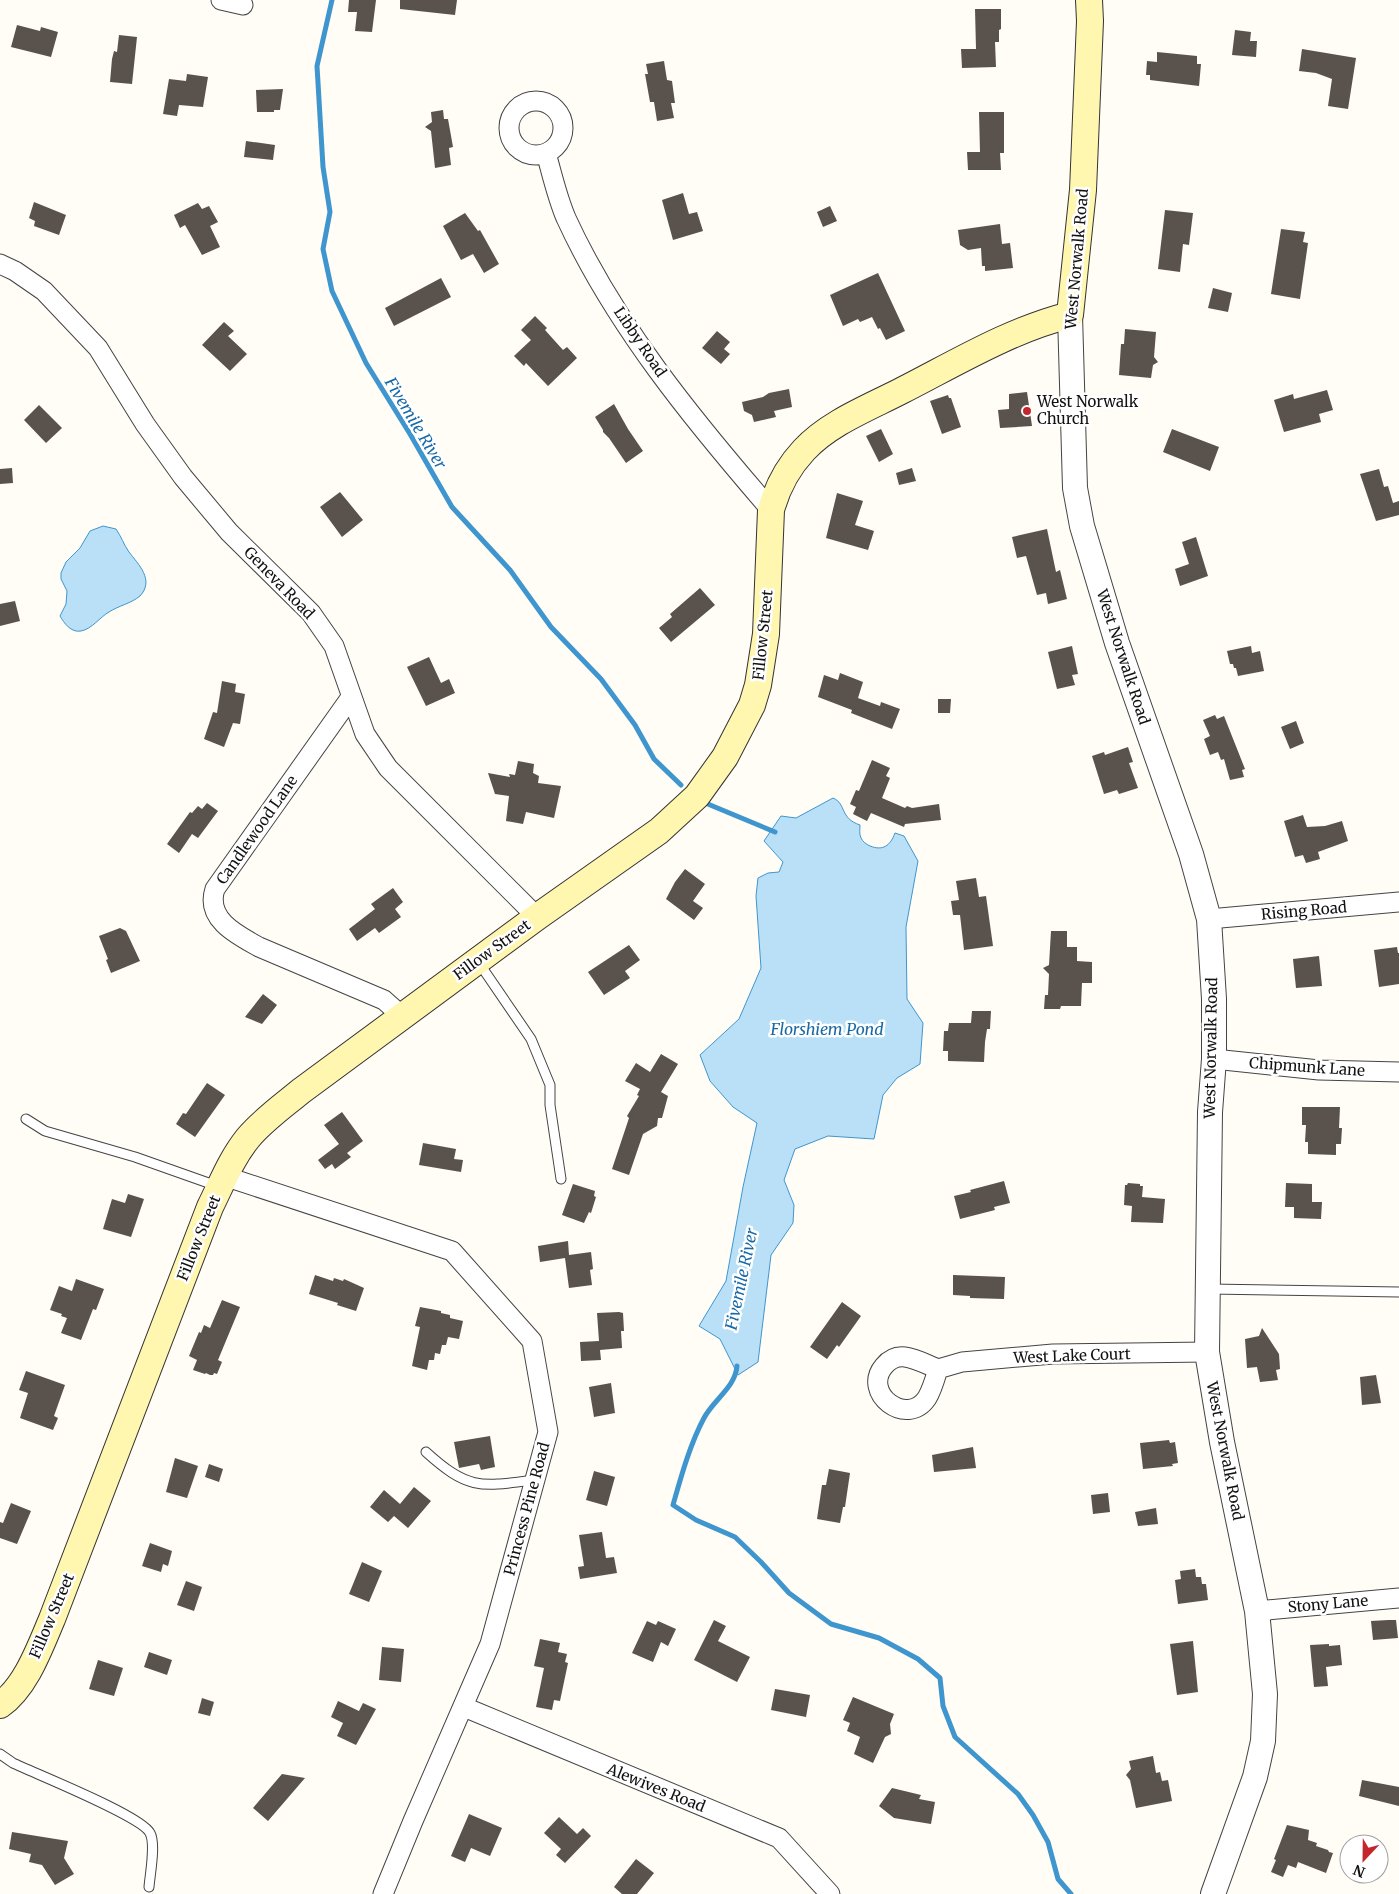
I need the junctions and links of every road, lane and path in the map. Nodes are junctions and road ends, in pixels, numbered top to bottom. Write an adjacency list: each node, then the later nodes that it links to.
1 (221, 0): 3 (street)
2 (1089, 0): 6 (main road, West Norwalk Road)
3 (243, 5)
4 (546, 153): 7 (street, Libby Road)
5 (0, 264): 8 (street, Geneva Road)
6 (1070, 315): 7 (main road, Fillow Street); 11 (street, West Norwalk Road)
7 (771, 510): 10 (main road, Fillow Street)
8 (351, 697): 10 (street, Geneva Road); 13 (street, Candlewood Lane)
9 (1399, 902): 11 (street, Rising Road)
10 (537, 918): 12 (main road, Fillow Street)
11 (1209, 919): 14 (street, West Norwalk Road)
12 (477, 961): 13 (main road, Fillow Street); 17 (lane)
13 (402, 1016): 18 (main road, Fillow Street)
14 (1214, 1059): 15 (street, Chipmunk Lane); 19 (street, West Norwalk Road)
15 (1399, 1072)
16 (26, 1119): 18 (lane)
17 (561, 1179)
18 (222, 1182): 24 (street, Princess Pine Road); 27 (main road, Fillow Street)
19 (1208, 1289): 20 (lane); 21 (street, West Norwalk Road)
20 (1399, 1292)
21 (1207, 1352): 22 (street, West Lake Court); 26 (street, West Norwalk Road)
22 (938, 1369)
23 (426, 1452): 24 (lane)
24 (534, 1480): 28 (street, Princess Pine Road)
25 (1399, 1598): 26 (street, Stony Lane)
26 (1257, 1611): 33 (street, West Norwalk Road)
27 (0, 1705)
28 (464, 1707): 31 (street, Princess Pine Road); 32 (street, Alewives Road)
29 (0, 1754): 30 (lane)
30 (149, 1887)
31 (383, 1894)
32 (830, 1894)
33 (1213, 1894)

